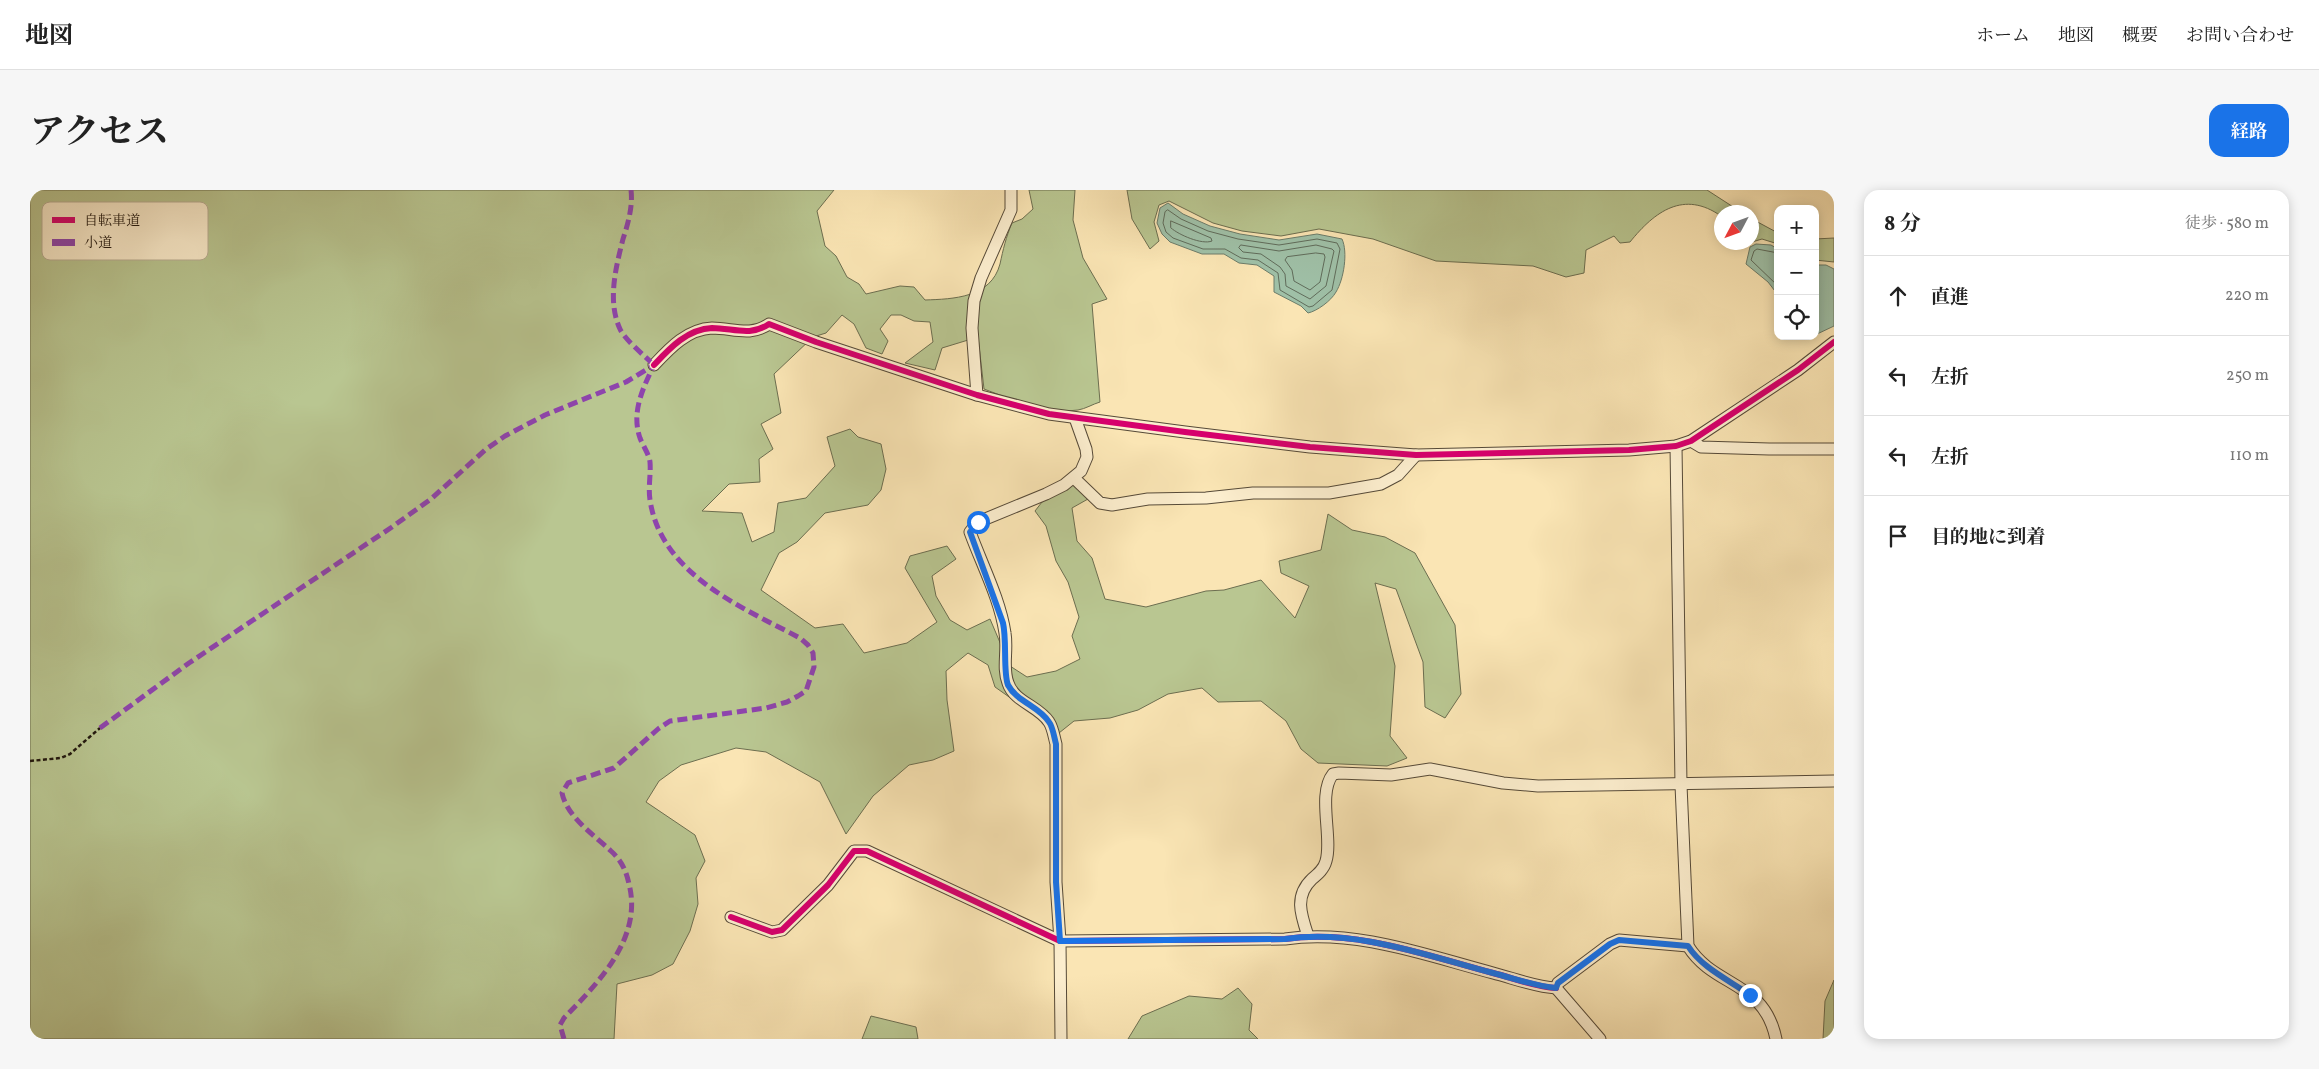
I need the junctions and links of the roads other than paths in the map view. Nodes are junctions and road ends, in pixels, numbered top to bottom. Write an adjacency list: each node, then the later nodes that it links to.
1 (1010, 190): 4 (street)
2 (1834, 342): 6 (street)
3 (654, 365): 4 (street)
4 (977, 395): 5 (street)
5 (1076, 418): 9 (street); 10 (street)
6 (1691, 441): 7 (street); 8 (street)
7 (1676, 446): 9 (street); 12 (street)
8 (1834, 448)
9 (1416, 454): 10 (street)
10 (1074, 478): 15 (street)
11 (1834, 782): 12 (street)
12 (1681, 785): 14 (street); 16 (street)
13 (731, 917): 15 (street)
14 (1308, 936): 15 (street); 17 (street)
15 (1060, 941): 18 (street)
16 (1688, 946): 17 (street); 20 (street)
17 (1556, 988): 19 (street)
18 (1061, 1039)
19 (1600, 1039)
20 (1776, 1039)

